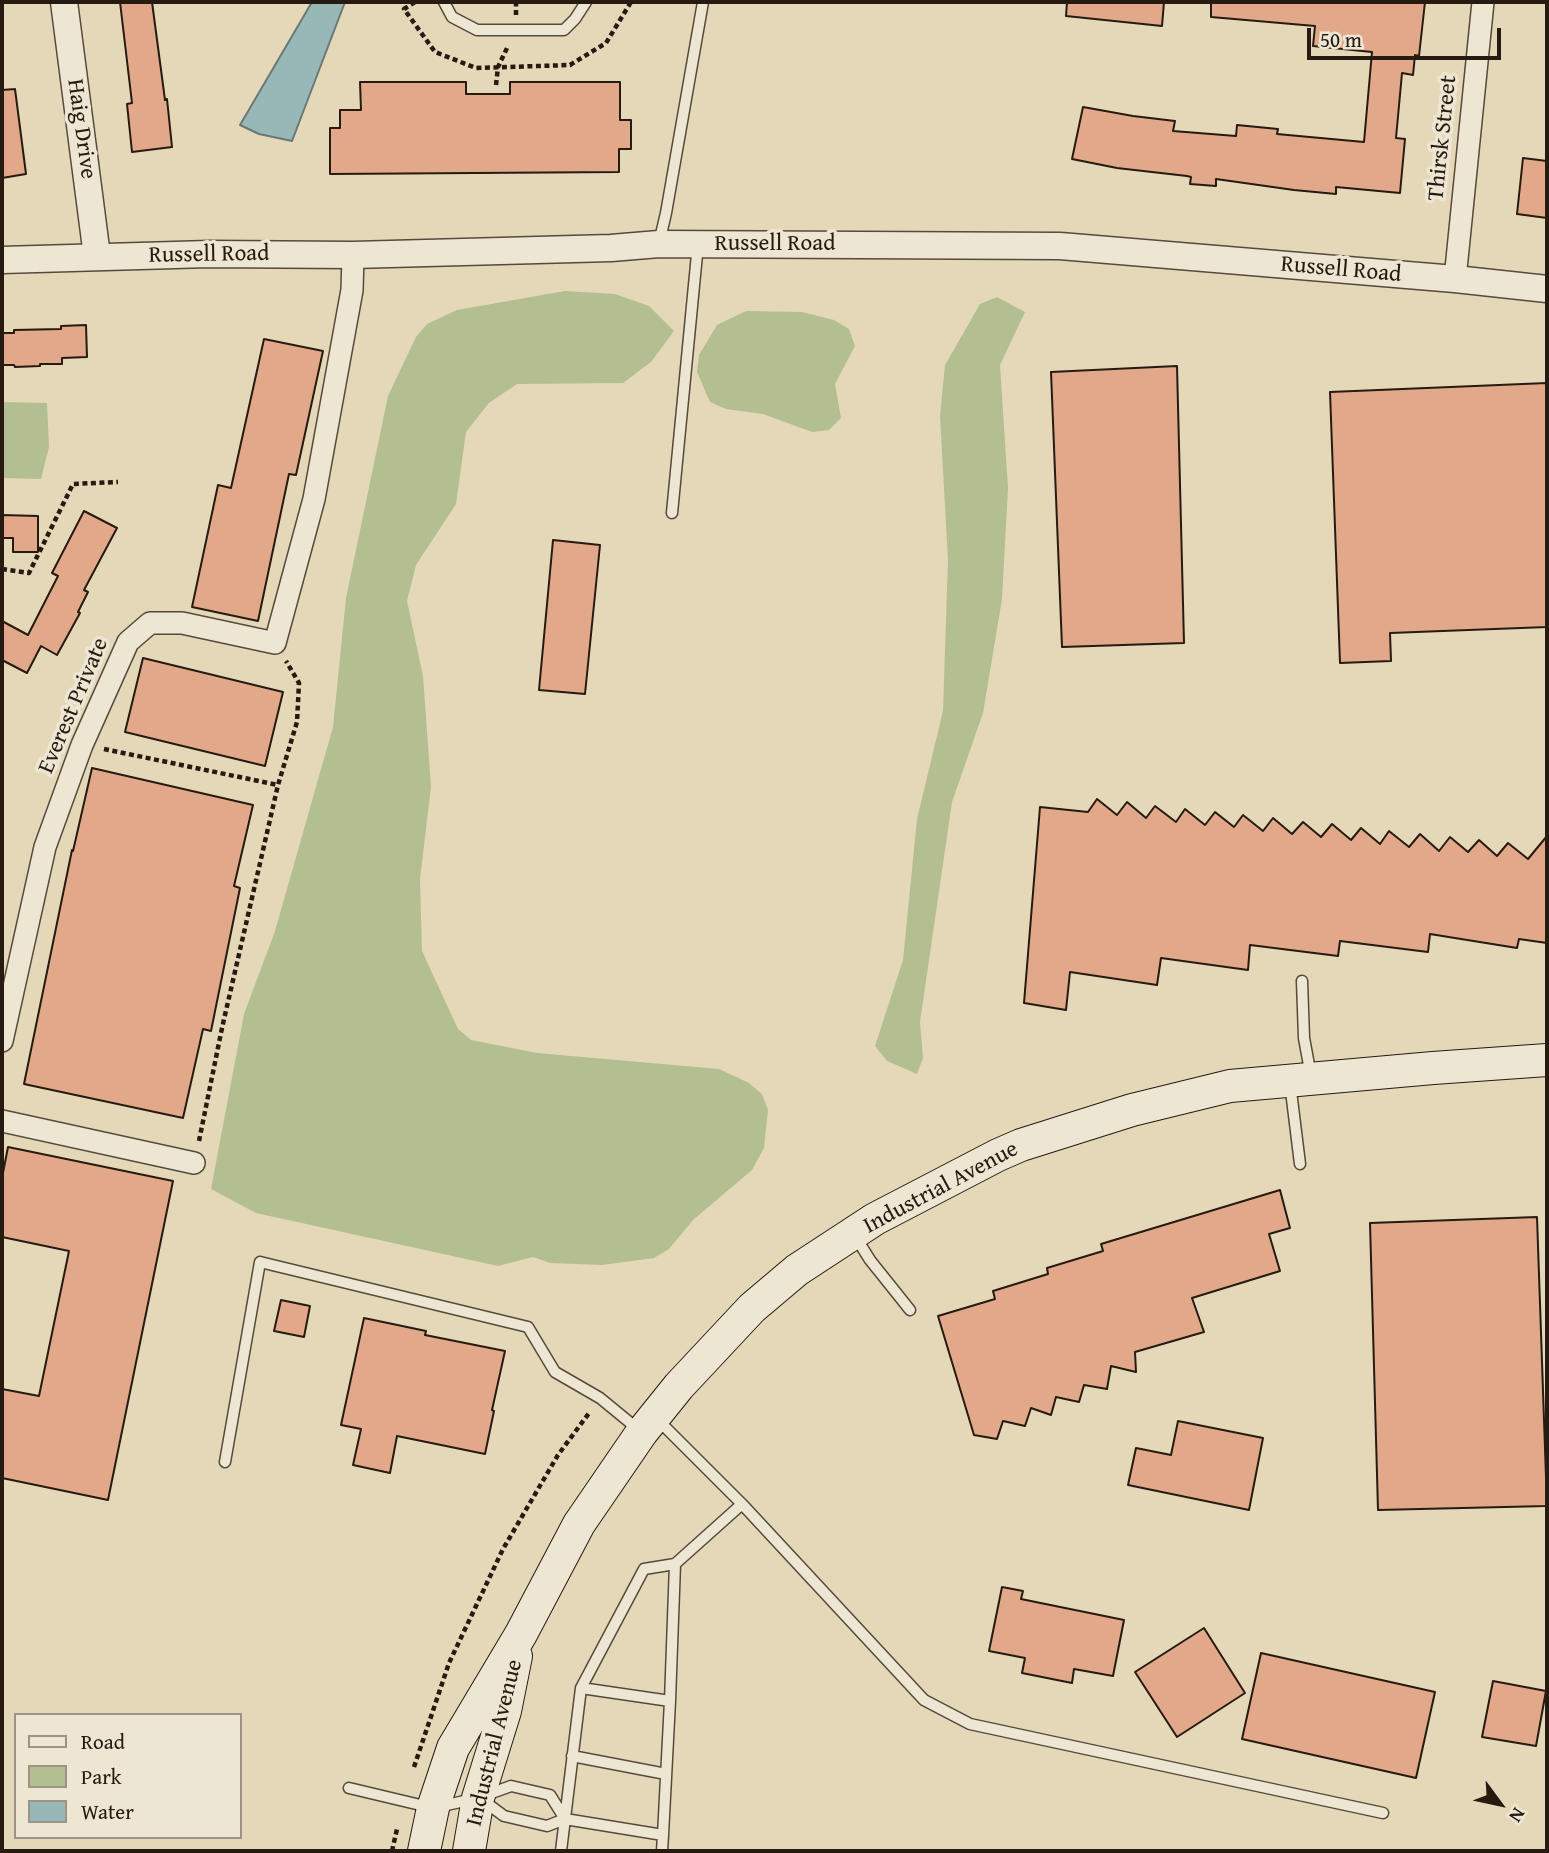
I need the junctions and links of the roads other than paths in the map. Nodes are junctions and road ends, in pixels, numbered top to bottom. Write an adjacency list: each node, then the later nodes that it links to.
1 (64, 2): 9 (street, Haig Drive)
2 (444, 2): 3 (lane)
3 (586, 2)
4 (703, 2): 6 (lane)
5 (1483, 2): 11 (street, Thirsk Street)
6 (659, 244): 7 (street, Russell Road); 8 (street, Russell Road)
7 (698, 244): 11 (street, Russell Road); 13 (lane)
8 (353, 255): 9 (street, Russell Road); 15 (street, Everest Private)
9 (97, 256): 10 (street, Russell Road)
10 (2, 260)
11 (1455, 279): 12 (street, Russell Road)
12 (1547, 289)
13 (672, 513)
14 (1301, 981): 17 (lane)
15 (2, 1041)
16 (1547, 1060): 17 (main road, Industrial Avenue)
17 (1301, 1079): 20 (lane); 21 (main road, Industrial Avenue)
18 (2, 1121): 19 (street)
19 (194, 1163)
20 (1300, 1164)
21 (854, 1234): 22 (lane); 23 (main road, Industrial Avenue)
22 (910, 1310)
23 (648, 1425): 24 (lane); 25 (lane); 27 (main road, Industrial Avenue)
24 (225, 1462)
25 (741, 1504): 26 (lane); 35 (lane)
26 (675, 1564): 28 (lane); 29 (lane)
27 (521, 1634): 33 (main road, Industrial Avenue); 34 (main road, Industrial Avenue)
28 (581, 1688): 29 (lane); 30 (lane)
29 (670, 1701): 31 (lane)
30 (572, 1756): 31 (lane); 36 (lane)
31 (666, 1774): 37 (lane)
32 (349, 1788): 34 (lane)
33 (478, 1798): 34 (lane); 36 (lane); 36 (lane); 39 (main road, Industrial Avenue)
34 (418, 1804): 38 (main road, Industrial Avenue)
35 (1383, 1813)
36 (565, 1819): 37 (lane); 40 (lane)
37 (663, 1835): 41 (lane)
38 (424, 1851)
39 (468, 1851)
40 (561, 1851)
41 (662, 1851)

